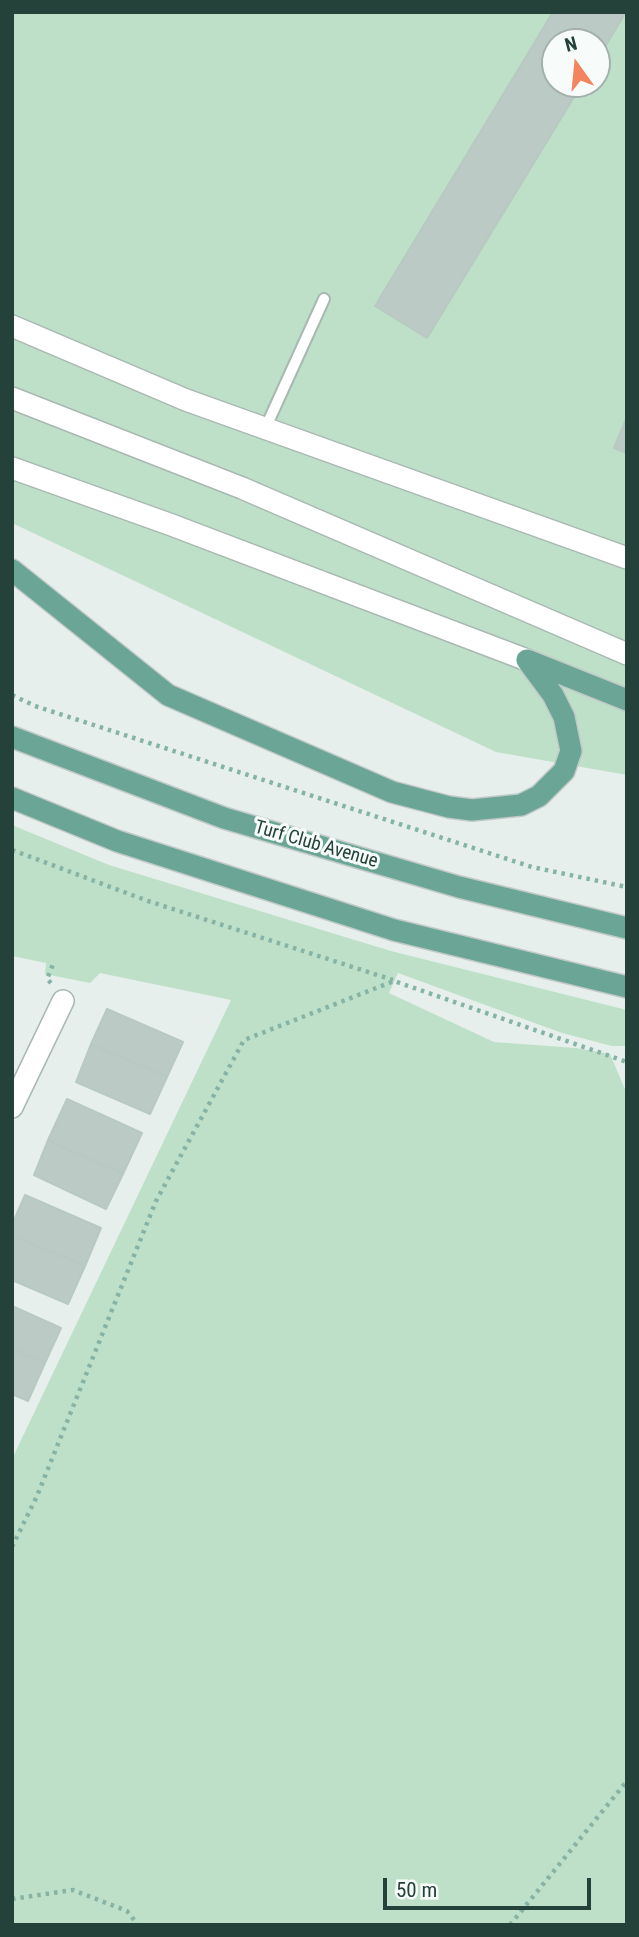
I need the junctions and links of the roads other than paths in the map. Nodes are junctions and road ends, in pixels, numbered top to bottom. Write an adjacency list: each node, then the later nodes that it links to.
1 (324, 299): 4 (lane)
2 (12, 326): 4 (street)
3 (12, 398): 8 (street)
4 (265, 429): 6 (street)
5 (12, 468): 9 (street)
6 (627, 558)
7 (12, 570): 9 (main road)
8 (627, 654)
9 (527, 660): 10 (main road)
10 (627, 700)
11 (12, 737): 13 (main road, Turf Club Avenue)
12 (12, 798): 14 (main road)
13 (627, 928)
14 (627, 987)
15 (63, 1001): 16 (street)
16 (12, 1107)

